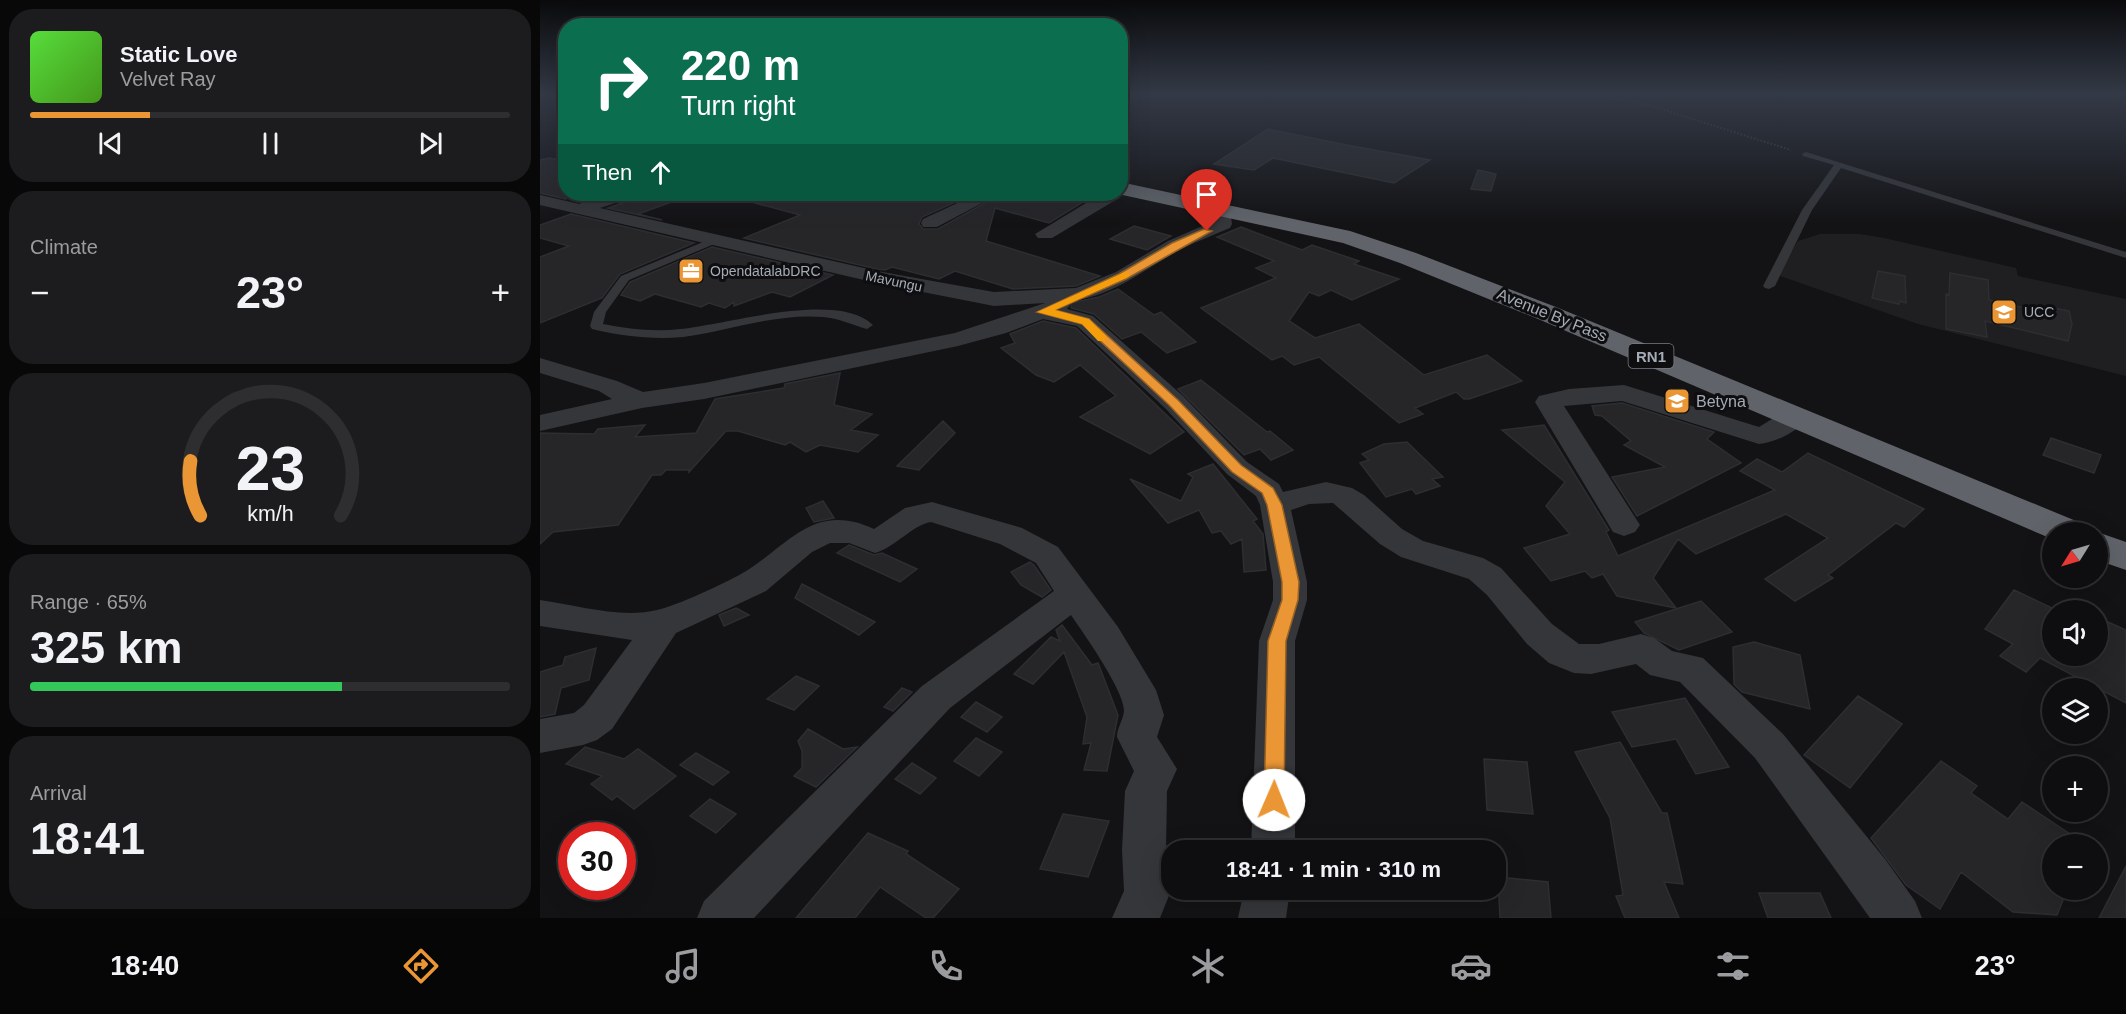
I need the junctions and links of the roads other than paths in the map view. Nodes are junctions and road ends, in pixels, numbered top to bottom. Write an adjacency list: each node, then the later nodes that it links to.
1 (1806, 154): 2 (lane)
2 (1839, 164): 13 (lane); 14 (lane)
3 (1128, 192): 9 (highway, Avenue By Pass / RN1)
4 (540, 200): 8 (street, Mavungu)
5 (604, 201): 8 (street)
6 (976, 201): 10 (street)
7 (1100, 201): 11 (street)
8 (581, 209): 12 (street, Mavungu)
9 (1223, 209): 15 (street, Mavungu); 20 (highway, Avenue By Pass / RN1)
10 (930, 223)
11 (1045, 234)
12 (715, 240): 15 (street, Mavungu); 17 (lane)
13 (2126, 255)
14 (1769, 286)
15 (1080, 294): 16 (street)
16 (1043, 312): 19 (street); 22 (street)
17 (867, 325)
18 (540, 365): 19 (street)
19 (642, 400): 21 (street)
20 (1795, 417): 23 (highway, Avenue By Pass / RN1); 24 (street)
21 (540, 423)
22 (1275, 505): 31 (street); 36 (street)
23 (2044, 522)
24 (1624, 525)
25 (2108, 550): 26 (highway)
26 (2126, 557)
27 (1074, 594): 29 (street); 33 (street); 34 (street)
28 (540, 613): 29 (street)
29 (664, 622): 30 (street)
30 (540, 736)
31 (1273, 840)
32 (1265, 900): 35 (street)
33 (721, 918)
34 (1136, 918)
35 (1262, 918)
36 (1898, 918)

